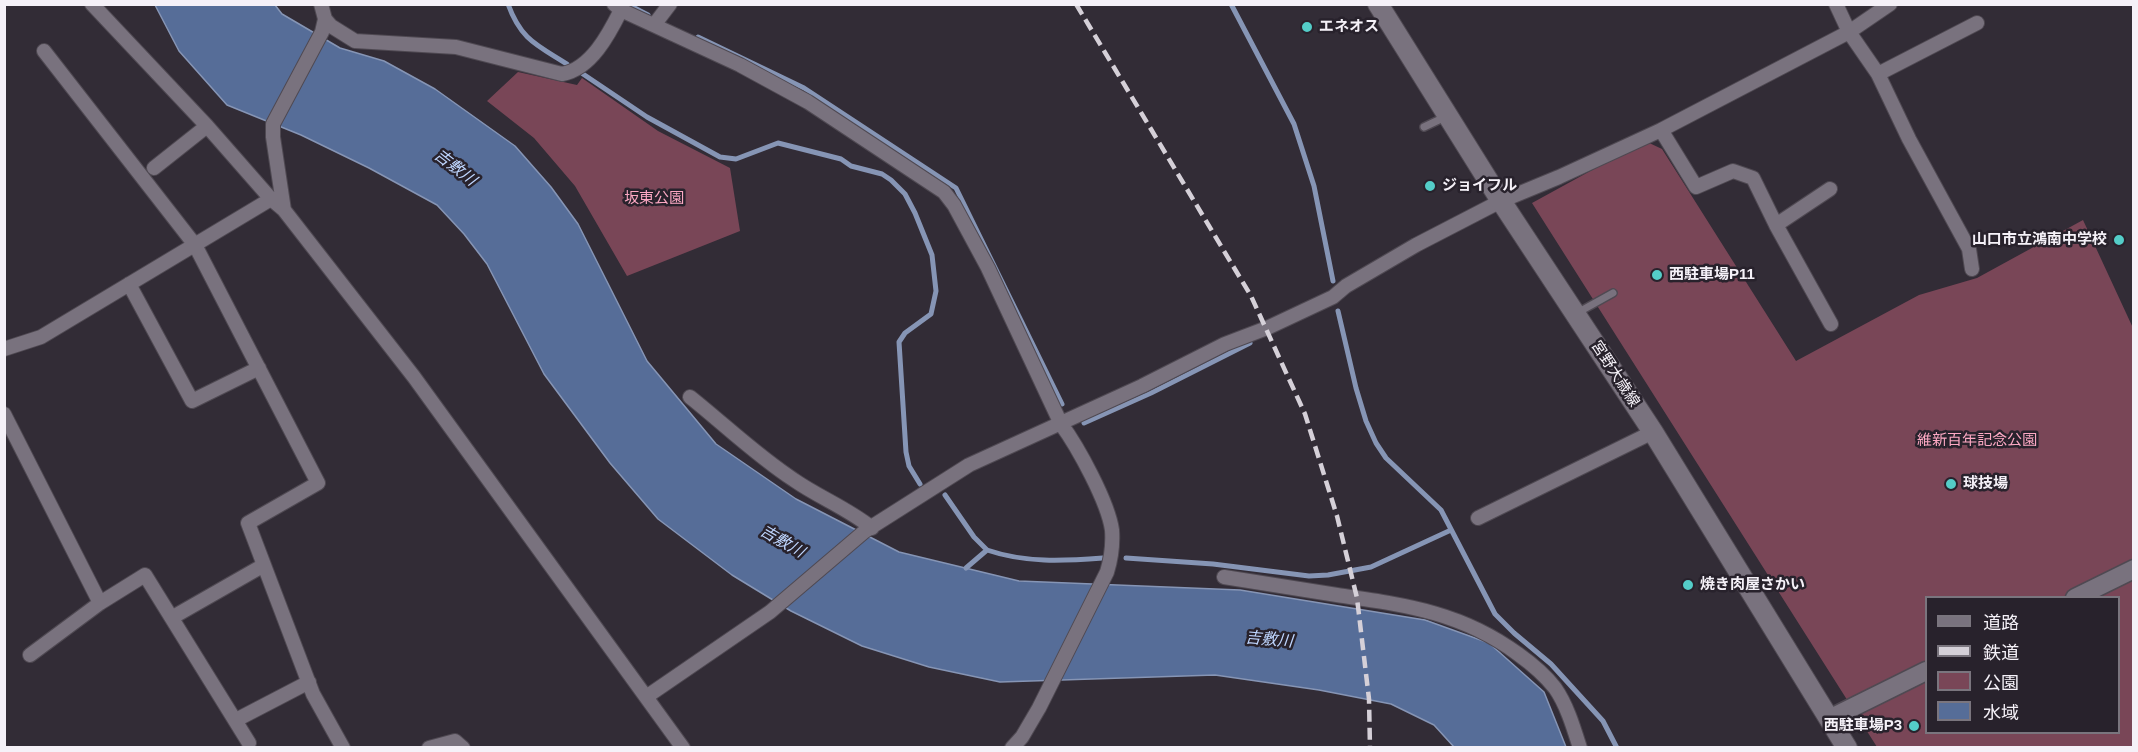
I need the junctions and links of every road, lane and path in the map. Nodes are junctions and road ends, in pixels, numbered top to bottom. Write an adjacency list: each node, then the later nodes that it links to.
1 (92, 4): 15 (street)
2 (321, 4): 10 (street)
3 (670, 4): 9 (street)
4 (1378, 4): 14 (main road, 宮野大歳線)
5 (1836, 4): 11 (street)
6 (1890, 4): 11 (street)
7 (617, 7): 9 (street); 10 (street)
8 (1977, 23): 13 (street)
9 (654, 25): 34 (street)
10 (324, 26): 22 (street)
11 (1849, 32): 13 (street); 17 (street)
12 (44, 51): 24 (street)
13 (1878, 74): 25 (street)
14 (1447, 116): 16 (lane); 21 (main road, 宮野大歳線)
15 (207, 126): 18 (street); 20 (street)
16 (1424, 128)
17 (1661, 130): 21 (street); 23 (street)
18 (154, 168)
19 (1830, 189): 23 (street)
20 (271, 199): 22 (street); 24 (street)
21 (1501, 201): 28 (main road, 宮野大歳線); 34 (street)
22 (284, 210): 47 (street)
23 (1776, 225): 29 (street)
24 (195, 245): 26 (street); 31 (street)
25 (1972, 269)
26 (129, 285): 30 (street); 31 (street)
27 (1613, 293): 28 (lane)
28 (1575, 314): 35 (main road, 宮野大歳線)
29 (1831, 324)
30 (4, 349)
31 (258, 368): 38 (street)
32 (690, 397): 37 (street)
33 (4, 414): 42 (street)
34 (1060, 424): 37 (street); 55 (street)
35 (1653, 432): 36 (street); 49 (main road, 宮野大歳線)
36 (1478, 518)
37 (868, 530): 47 (street)
38 (264, 565): 43 (street); 46 (street)
39 (2133, 569): 41 (street)
40 (1224, 577): 56 (street)
41 (2077, 596)
42 (100, 603): 43 (street); 44 (street)
43 (173, 617): 48 (street)
44 (30, 655)
45 (1925, 672): 49 (street)
46 (309, 682): 48 (street); 51 (street)
47 (646, 697): 54 (street)
48 (236, 720): 50 (street)
49 (1829, 720): 57 (main road, 宮野大歳線)
50 (249, 743)
51 (344, 747)
52 (429, 747): 53 (street)
53 (463, 747)
54 (683, 747)
55 (1012, 747)
56 (1581, 747)
57 (1847, 747)

